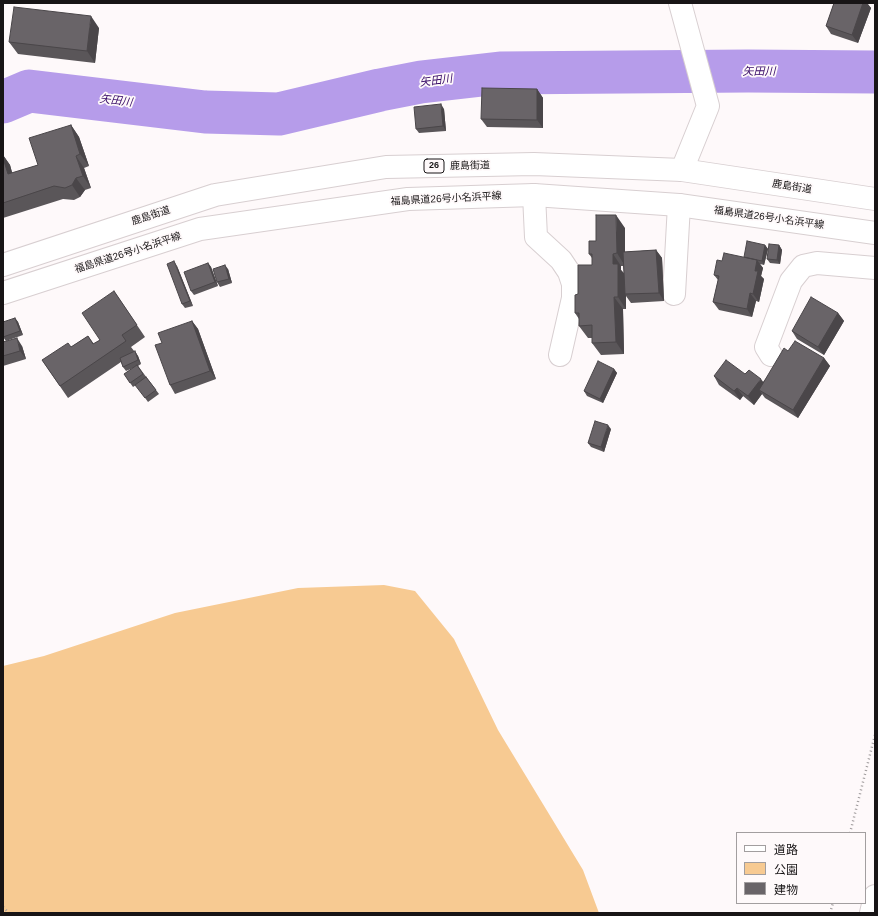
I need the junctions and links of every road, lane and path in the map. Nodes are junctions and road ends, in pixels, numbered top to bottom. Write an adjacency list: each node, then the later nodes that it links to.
1 (680, 3): 2 (main road)
2 (682, 170): 4 (main road, 鹿島街道 / 26); 7 (main road, 鹿島街道 / 26)
3 (534, 195): 5 (main road, 福島県道26号小名浜平線); 9 (main road, 福島県道26号小名浜平線); 11 (main road)
4 (875, 199)
5 (678, 205): 6 (main road, 福島県道26号小名浜平線); 10 (main road)
6 (875, 233)
7 (3, 265)
8 (875, 268): 12 (main road)
9 (3, 293)
10 (674, 294)
11 (560, 355)
12 (771, 355)
13 (875, 735): 14 (path)
14 (850, 832)
15 (875, 896): 18 (main road)
16 (3, 907): 17 (path)
17 (9, 913)
18 (871, 913)

